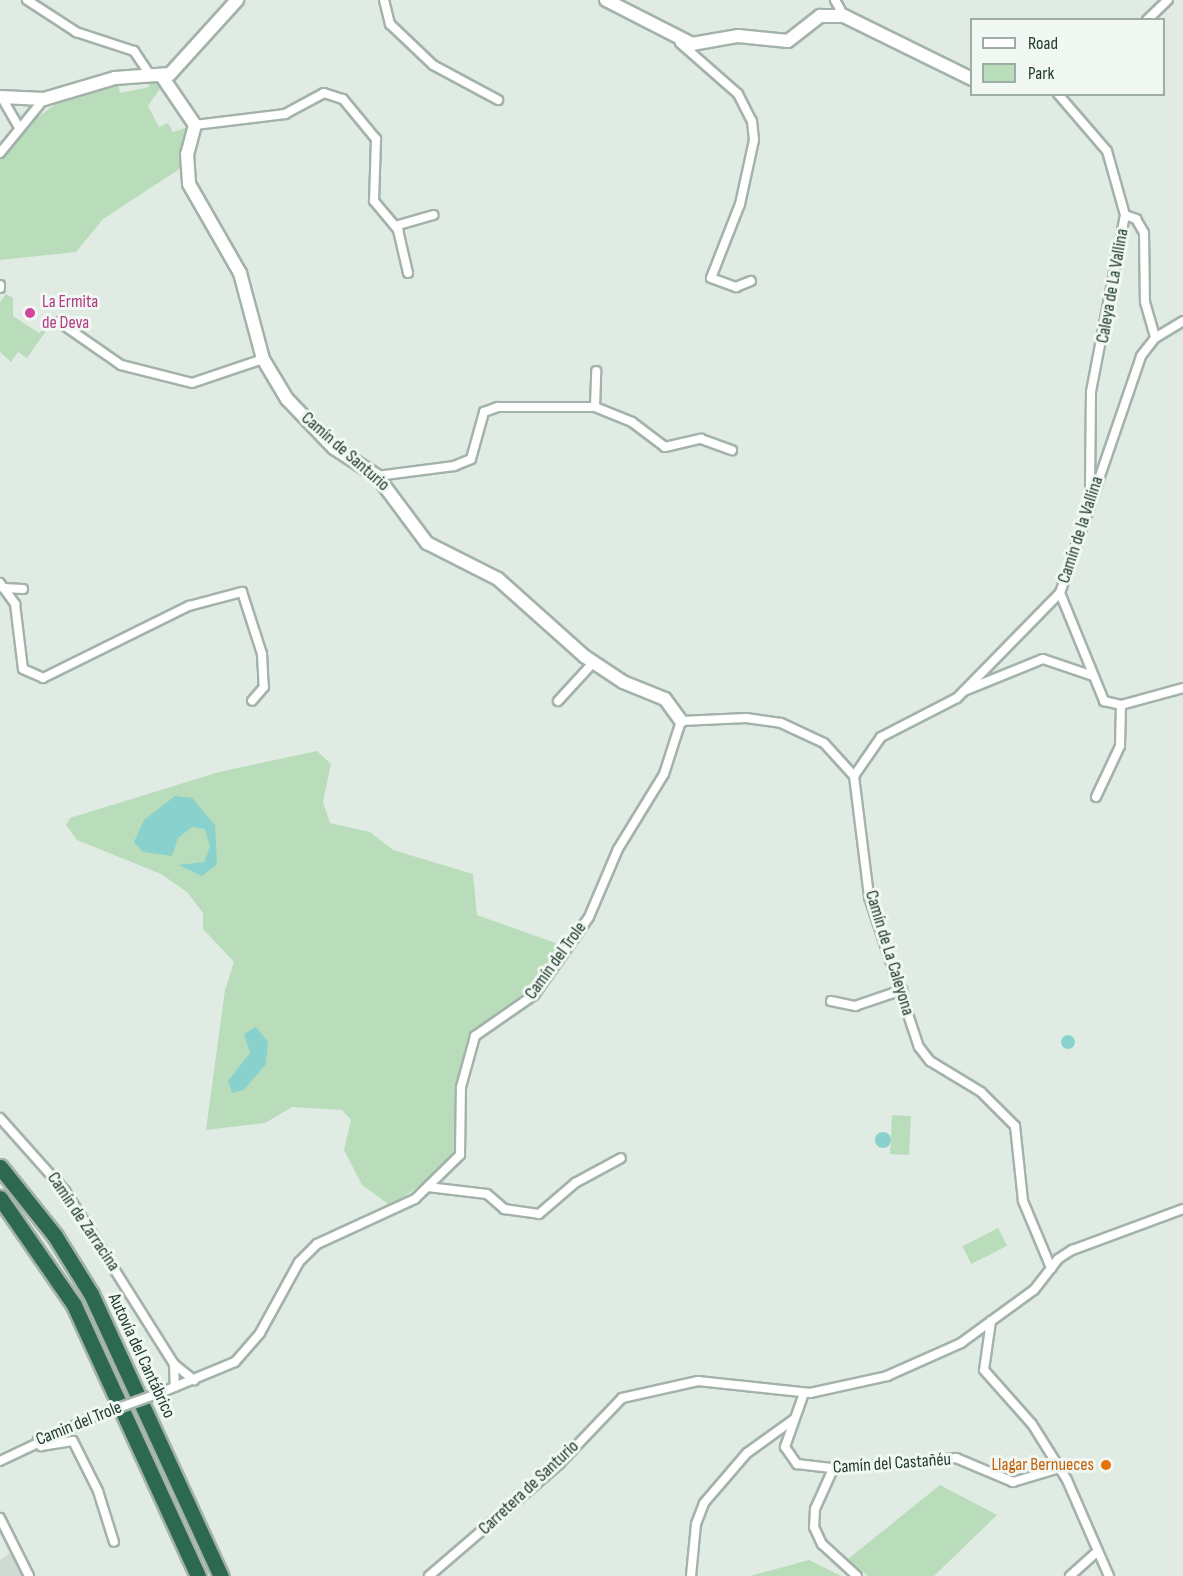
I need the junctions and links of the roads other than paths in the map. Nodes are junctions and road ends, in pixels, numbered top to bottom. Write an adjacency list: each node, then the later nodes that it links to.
1 (27, 0): 10 (street)
2 (237, 0): 10 (street)
3 (384, 0): 15 (street)
4 (606, 0): 9 (street)
5 (834, 0): 7 (street)
6 (1168, 0): 8 (street)
7 (844, 16): 9 (street); 11 (street)
8 (1149, 18)
9 (680, 43): 23 (street)
10 (155, 74): 14 (street); 16 (street)
11 (970, 78)
12 (1060, 96): 20 (street, Caleya de La Vallina)
13 (1, 97): 14 (street); 17 (street)
14 (44, 99): 17 (street)
15 (498, 100)
16 (195, 125): 21 (street); 27 (street, Camín de Santurio)
17 (19, 127): 18 (street)
18 (0, 153)
19 (433, 215): 21 (street)
20 (1125, 215): 26 (street); 32 (street, Caleya de La Vallina)
21 (395, 226): 22 (street)
22 (408, 273)
23 (751, 281)
24 (1183, 321): 26 (street, Camín de la Vallina)
25 (59, 322): 27 (street)
26 (1155, 338): 32 (street, Camín de la Vallina)
27 (263, 359): 31 (street, Camín de Santurio)
28 (596, 371): 29 (street)
29 (595, 407): 30 (street); 31 (street)
30 (732, 450)
31 (377, 476): 36 (street, Camín de Santurio)
32 (1091, 498): 35 (street, Camín de la Vallina)
33 (1, 586): 34 (street); 40 (street)
34 (23, 589)
35 (1060, 593): 37 (street); 39 (street, Camín de la Vallina)
36 (593, 663): 41 (street); 43 (street, Camín de Santurio)
37 (1093, 676): 39 (street); 42 (street)
38 (1183, 688): 42 (street)
39 (964, 690): 44 (street, Camín de la Vallina)
40 (252, 701)
41 (558, 701)
42 (1121, 705): 45 (street)
43 (681, 721): 44 (street); 51 (street, Camín del Trole)
44 (854, 776): 46 (street, Camín de La Caleyona)
45 (1096, 797)
46 (902, 990): 47 (street); 55 (street, Camín de La Caleyona)
47 (831, 1001)
48 (0, 1118): 58 (street, Camín de Zarracina)
49 (621, 1158): 51 (street)
50 (0, 1167): 73 (highway, Autovía del Cantábrico)
51 (428, 1187): 59 (street, Camín del Trole)
52 (0, 1198): 56 (highway)
53 (0, 1206): 56 (highway)
54 (1183, 1209): 55 (street, Carretera de Santurio)
55 (1051, 1268): 57 (street, Carretera de Santurio)
56 (54, 1271): 72 (highway)
57 (991, 1321): 62 (street, Carretera de Santurio); 66 (street)
58 (174, 1364): 59 (street, Camín de Zarracina); 60 (street, Camín de Zarracina)
59 (194, 1380): 60 (street, Camín del Trole)
60 (175, 1387): 61 (street, Camín del Trole)
61 (160, 1393): 64 (street, Camin del Trole, bridge)
62 (804, 1393): 63 (street, Camín del Castañéu); 74 (street, Carretera de Santurio)
63 (793, 1420): 67 (street, Camín del Castañéu); 75 (street)
64 (38, 1440): 65 (street, Camin del Trole); 69 (street)
65 (0, 1461)
66 (1060, 1468): 67 (street, Camín del Castañéu); 70 (street)
67 (833, 1469): 76 (street)
68 (0, 1518): 71 (street)
69 (114, 1542)
70 (1097, 1552): 77 (street); 78 (street)
71 (29, 1576)
72 (198, 1576)
73 (221, 1576)
74 (429, 1576)
75 (691, 1576)
76 (857, 1576)
77 (1071, 1576)
78 (1109, 1576)

